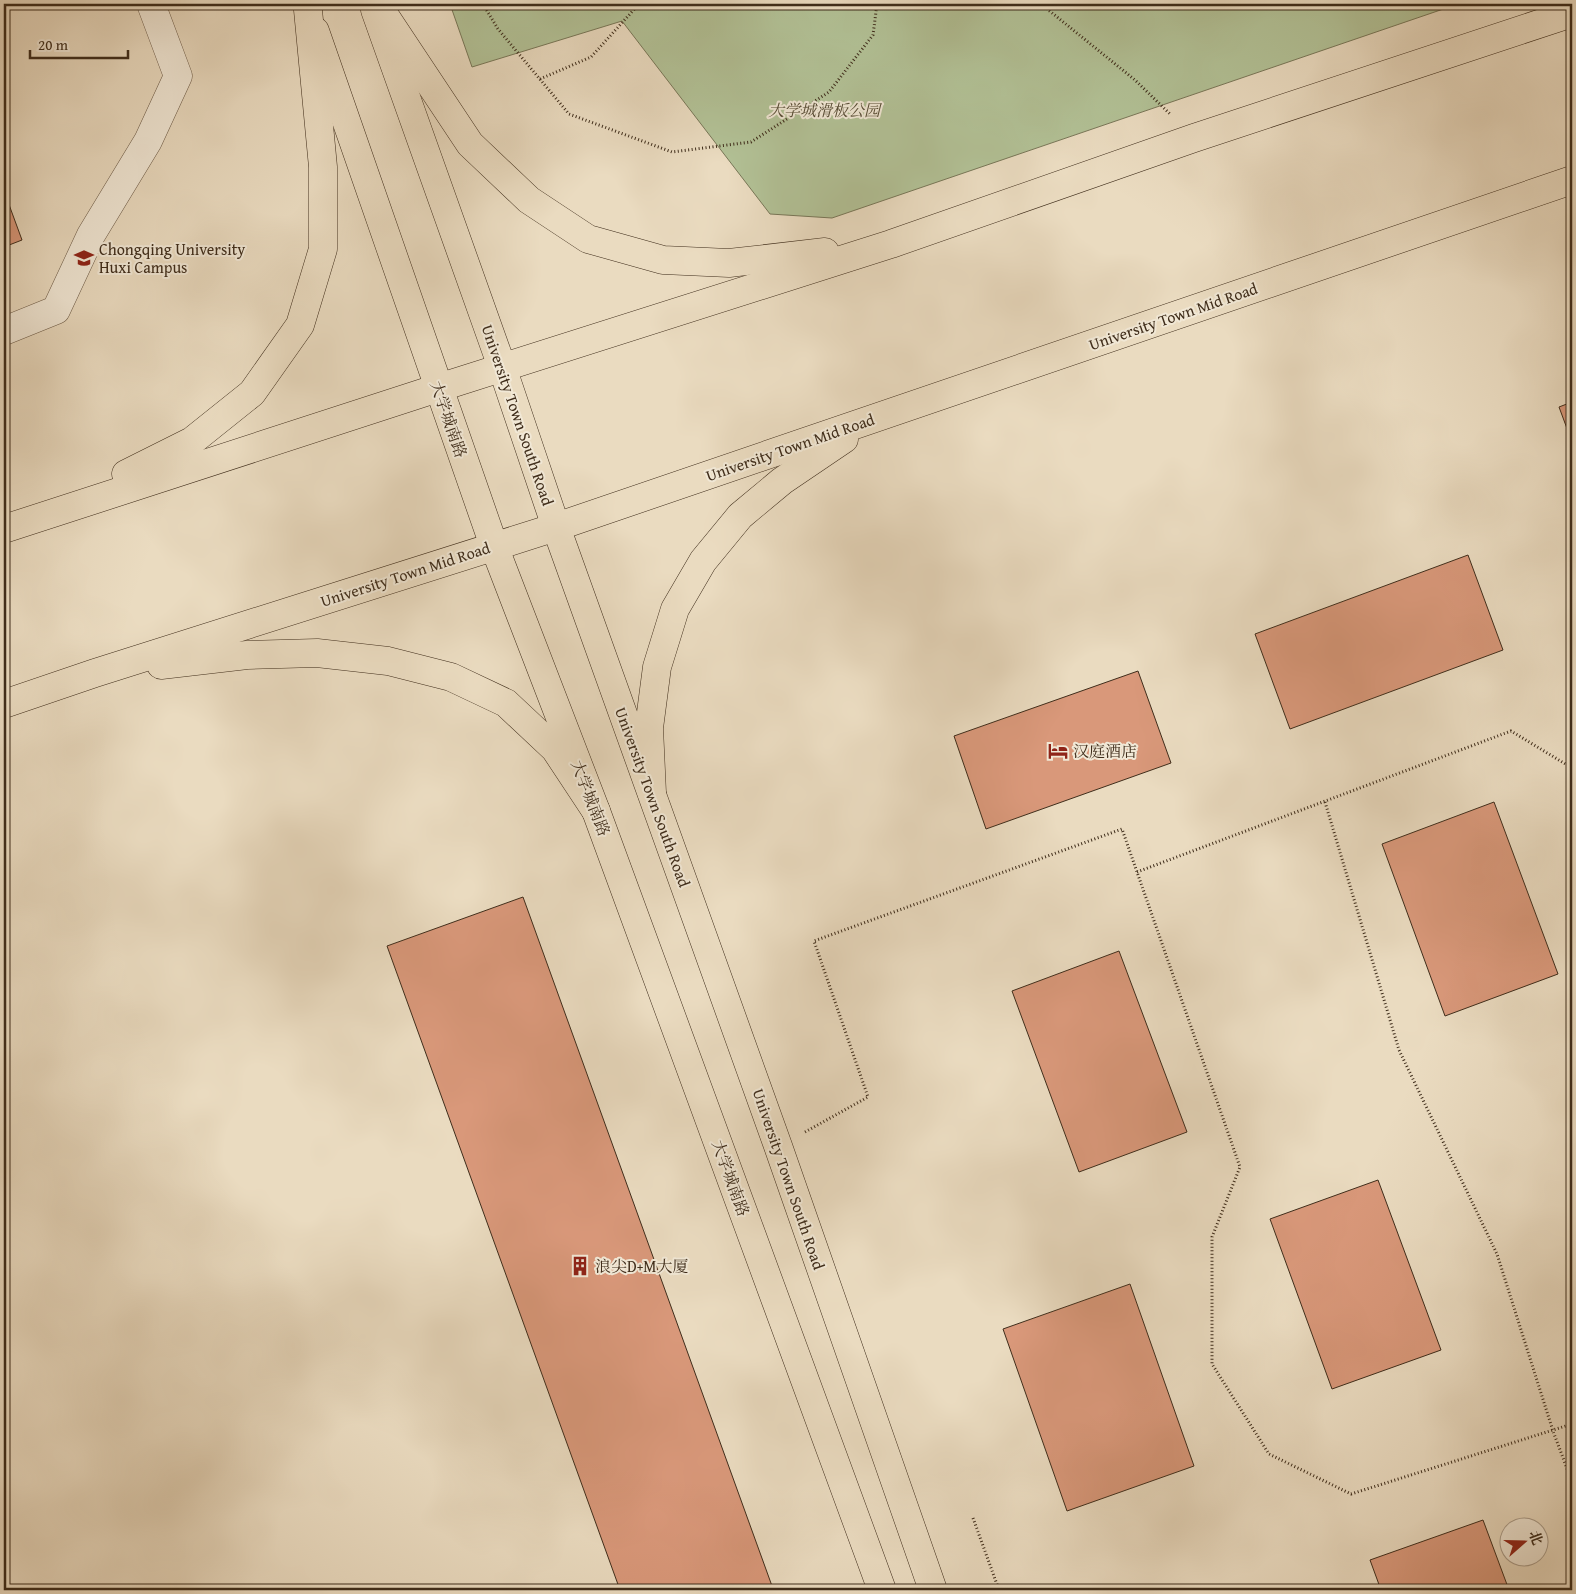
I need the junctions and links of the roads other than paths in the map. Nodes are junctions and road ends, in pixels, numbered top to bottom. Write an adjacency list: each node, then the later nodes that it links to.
1 (151, 4): 7 (lane)
2 (375, 4): 6 (main road); 8 (main road, University Town South Road)
3 (307, 7): 9 (main road, 大学城南路); 11 (main road)
4 (1572, 13): 6 (main road)
5 (1572, 180): 10 (main road, University Town Mid Road)
6 (891, 244): 8 (main road)
7 (4, 331)
8 (502, 367): 9 (main road); 12 (main road, University Town South Road)
9 (438, 388): 11 (main road); 14 (main road, 大学城南路)
10 (877, 417): 12 (main road, University Town Mid Road); 17 (main road)
11 (40, 516): 13 (main road)
12 (556, 527): 14 (main road, University Town Mid Road); 17 (main road, University Town South Road)
13 (4, 529)
14 (494, 546): 15 (main road, University Town Mid Road); 18 (main road, 大学城南路)
15 (95, 673): 16 (main road, University Town Mid Road); 18 (main road)
16 (4, 704)
17 (652, 793): 20 (main road, University Town South Road)
18 (596, 811): 19 (main road, 大学城南路)
19 (882, 1590)
20 (933, 1590)

